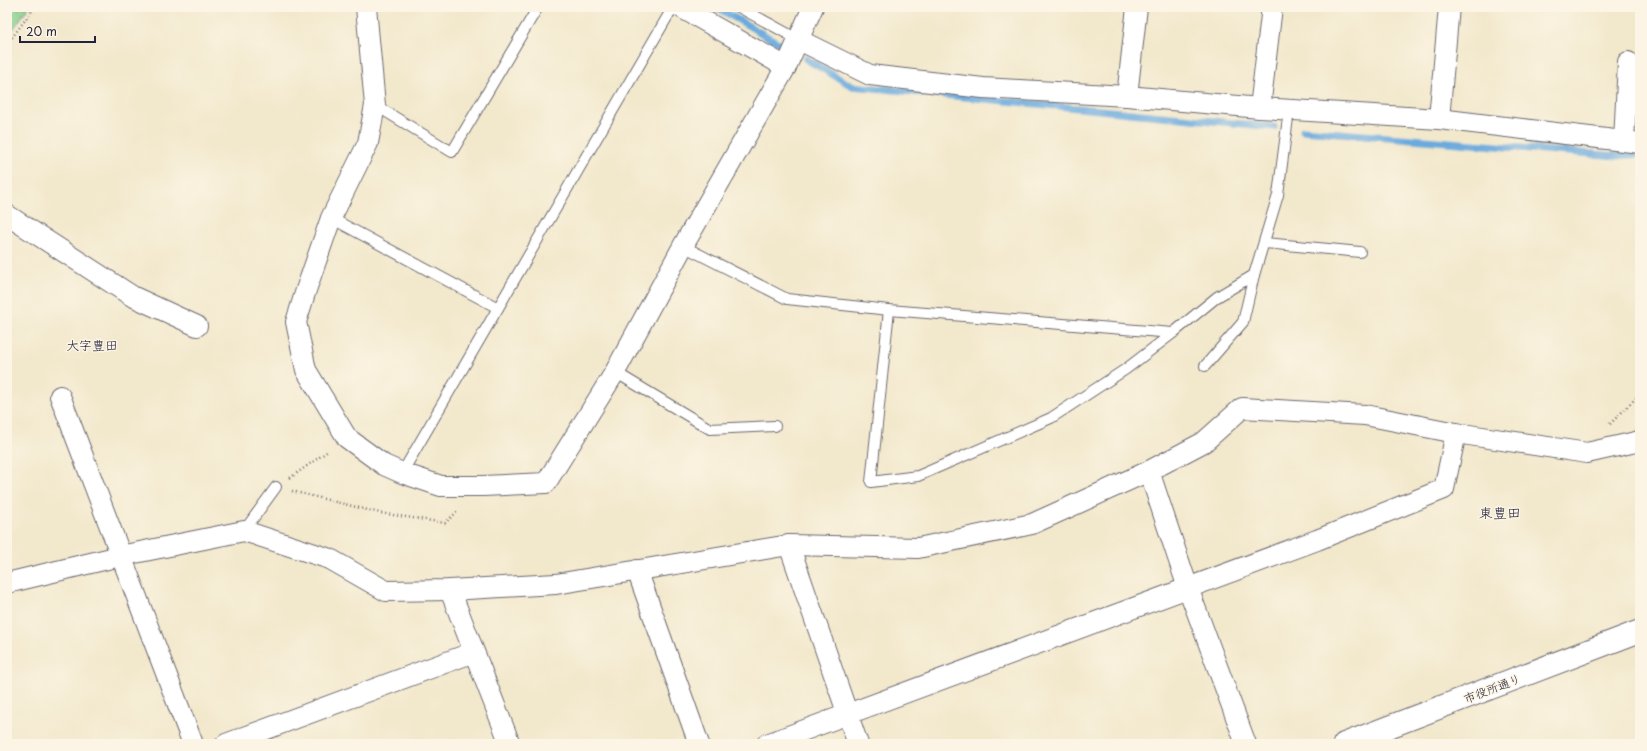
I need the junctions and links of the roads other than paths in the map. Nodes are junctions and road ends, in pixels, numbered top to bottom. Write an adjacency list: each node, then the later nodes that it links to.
1 (366, 7): 14 (street)
2 (538, 7): 14 (lane)
3 (673, 7): 25 (lane)
4 (680, 7): 12 (street)
5 (739, 7): 10 (lane)
6 (813, 7): 10 (street)
7 (1137, 7): 13 (street)
8 (1272, 7): 15 (street)
9 (1449, 7): 17 (street)
10 (799, 40): 12 (street); 13 (street)
11 (1628, 62): 18 (street)
12 (786, 67): 22 (street)
13 (1127, 96): 15 (street)
14 (375, 105): 20 (street)
15 (1260, 108): 16 (street)
16 (1289, 110): 17 (street); 21 (lane)
17 (1439, 119): 18 (street)
18 (1632, 142)
19 (7, 215): 27 (street)
20 (331, 218): 25 (lane); 36 (street)
21 (1265, 243): 23 (lane); 24 (lane)
22 (683, 246): 26 (lane); 30 (street)
23 (1360, 252)
24 (1254, 275): 28 (lane); 29 (lane)
25 (498, 308): 36 (lane)
26 (889, 310): 28 (lane); 28 (lane)
27 (197, 326)
28 (1173, 333)
29 (1205, 366)
30 (615, 372): 32 (lane); 36 (street)
31 (60, 396): 40 (street)
32 (774, 426)
33 (1456, 433): 34 (street); 35 (street); 43 (street)
34 (1640, 441)
35 (1149, 471): 39 (street); 43 (street)
36 (402, 473)
37 (276, 487): 38 (lane)
38 (244, 530): 40 (street); 44 (street)
39 (789, 545): 41 (street); 47 (street)
40 (120, 556): 42 (street); 48 (street)
41 (638, 570): 44 (street); 51 (street)
42 (7, 583)
43 (1188, 588): 47 (street); 54 (street)
44 (450, 590): 46 (street)
45 (1640, 631): 55 (street, 市役所通り)
46 (474, 652): 49 (street); 50 (street)
47 (847, 714): 52 (street); 53 (street)
48 (193, 744)
49 (226, 744)
50 (510, 744)
51 (699, 744)
52 (767, 744)
53 (858, 744)
54 (1246, 744)
55 (1344, 744)

